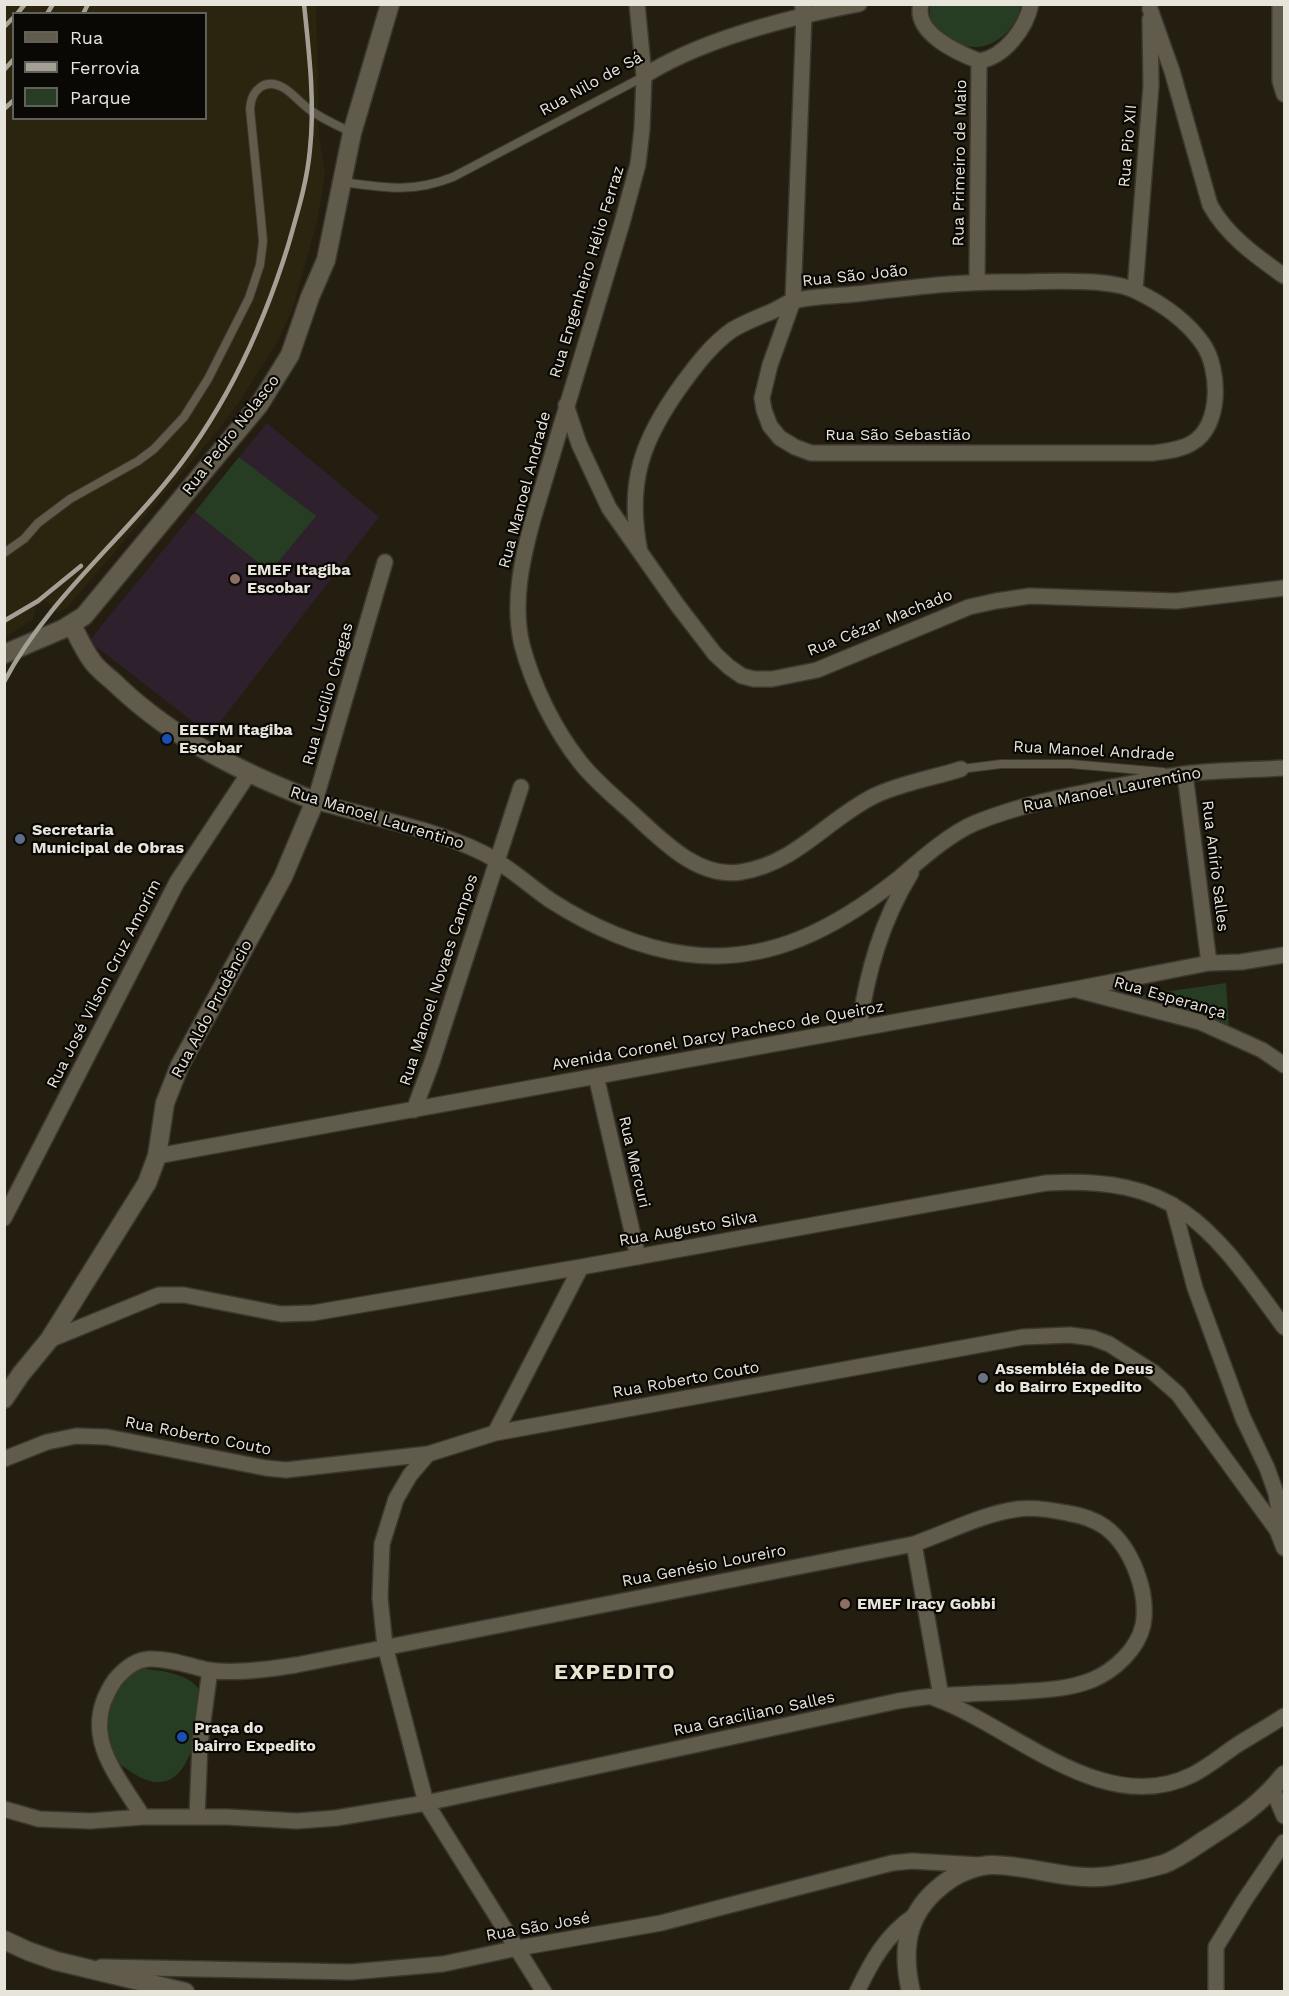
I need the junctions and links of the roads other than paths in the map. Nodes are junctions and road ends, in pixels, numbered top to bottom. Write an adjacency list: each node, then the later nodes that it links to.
1 (390, 4): 12 (street, Rua Pedro Nolasco)
2 (637, 4): 10 (street, Rua Engenheiro Hélio Ferraz)
3 (858, 4): 8 (street, Rua Nilo de Sá)
4 (1031, 4): 9 (street)
5 (1280, 4): 11 (street)
6 (919, 5): 9 (street, Rua Primeiro de Maio)
7 (1149, 7): 14 (street); 16 (street, Rua Pio XII)
8 (803, 10): 10 (street, Rua Nilo de Sá); 17 (street, Rua São Sebastião)
9 (979, 61): 15 (street, Rua Primeiro de Maio)
10 (644, 76): 13 (lane, Rua Nilo de Sá); 18 (street, Rua Engenheiro Hélio Ferraz)
11 (1284, 94)
12 (352, 133): 13 (street, Rua Pedro Nolasco); 20 (lane)
13 (343, 182): 23 (street, Rua Pedro Nolasco)
14 (1284, 276)
15 (977, 282): 16 (street, Rua São João); 17 (street, Rua São João)
16 (1134, 290): 17 (street, Rua São Sebastião)
17 (793, 301): 19 (street, Rua São João)
18 (566, 405): 19 (street, Rua Cézar Machado); 26 (street, Rua Manoel Andrade)
19 (640, 552): 22 (street, Rua Cézar Machado)
20 (4, 554)
21 (386, 562): 30 (street, Rua Lucílio Chagas)
22 (1284, 588)
23 (72, 625): 24 (street, Rua Pedro Nolasco); 27 (street, Rua Manoel Laurentino)
24 (4, 654)
25 (1284, 768): 28 (street, Rua Manoel Laurentino)
26 (961, 770): 28 (lane, Rua Manoel Andrade)
27 (249, 774): 30 (street, Rua Manoel Laurentino); 42 (street, Rua José Vilson Cruz Amorim)
28 (1185, 774): 31 (street, Rua Manoel Laurentino); 34 (street, Rua Anírio Salles)
29 (521, 787): 32 (street, Rua Manoel Novaes Campos)
30 (315, 801): 32 (street, Rua Manoel Laurentino); 40 (street, Rua Aldo Prudêncio)
31 (927, 855): 32 (street, Rua Manoel Laurentino); 36 (street)
32 (497, 861): 39 (street, Rua Manoel Novaes Campos)
33 (1284, 955): 34 (street, Avenida Coronel Darcy Pacheco de Queiroz)
34 (1209, 963): 35 (street, Avenida Coronel Darcy Pacheco de Queiroz)
35 (1076, 990): 36 (street, Avenida Coronel Darcy Pacheco de Queiroz); 37 (street, Rua Esperança)
36 (859, 1028): 38 (street, Avenida Coronel Darcy Pacheco de Queiroz)
37 (1284, 1065)
38 (596, 1076): 39 (street, Avenida Coronel Darcy Pacheco de Queiroz); 43 (street, Rua Mercuri)
39 (414, 1110): 40 (street, Avenida Coronel Darcy Pacheco de Queiroz)
40 (158, 1156): 46 (street, Rua Aldo Prudêncio)
41 (1173, 1205): 43 (street, Rua Augusto Silva); 45 (street, Rua Augusto Silva); 52 (street)
42 (4, 1218)
43 (638, 1257): 44 (street, Rua Augusto Silva)
44 (580, 1267): 46 (street, Rua Augusto Silva); 48 (street)
45 (1284, 1327)
46 (49, 1340): 47 (street, Rua Aldo Prudêncio)
47 (4, 1399)
48 (495, 1432): 49 (street, Rua Roberto Couto); 52 (street, Rua Roberto Couto)
49 (428, 1454): 50 (street, Rua Roberto Couto); 53 (street)
50 (4, 1459)
51 (914, 1544): 53 (street, Rua Genésio Loureiro); 55 (street); 55 (street, Rua Genésio Loureiro)
52 (1284, 1546)
53 (385, 1646): 54 (street, Rua Genésio Loureiro); 59 (street)
54 (210, 1670): 62 (street, Rua Genésio Loureiro); 63 (street)
55 (935, 1696): 56 (street); 59 (street, Rua Graciliano Salles)
56 (1284, 1716)
57 (1284, 1775): 58 (street)
58 (1273, 1790): 61 (street); 65 (street)
59 (426, 1803): 63 (street, Rua Graciliano Salles); 68 (street)
60 (4, 1809): 62 (street, Rua Graciliano Salles)
61 (1284, 1816)
62 (143, 1817): 63 (street, Rua Graciliano Salles)
63 (197, 1817)
64 (1284, 1842): 74 (street)
65 (989, 1865): 66 (street); 68 (street, Rua São José)
66 (914, 1916): 72 (street); 73 (street)
67 (4, 1940): 69 (street)
68 (518, 1948): 69 (street, Rua São José); 71 (street)
69 (86, 1967): 70 (street)
70 (185, 1992)
71 (544, 1992)
72 (857, 1992)
73 (911, 1992)
74 (1216, 1992)

